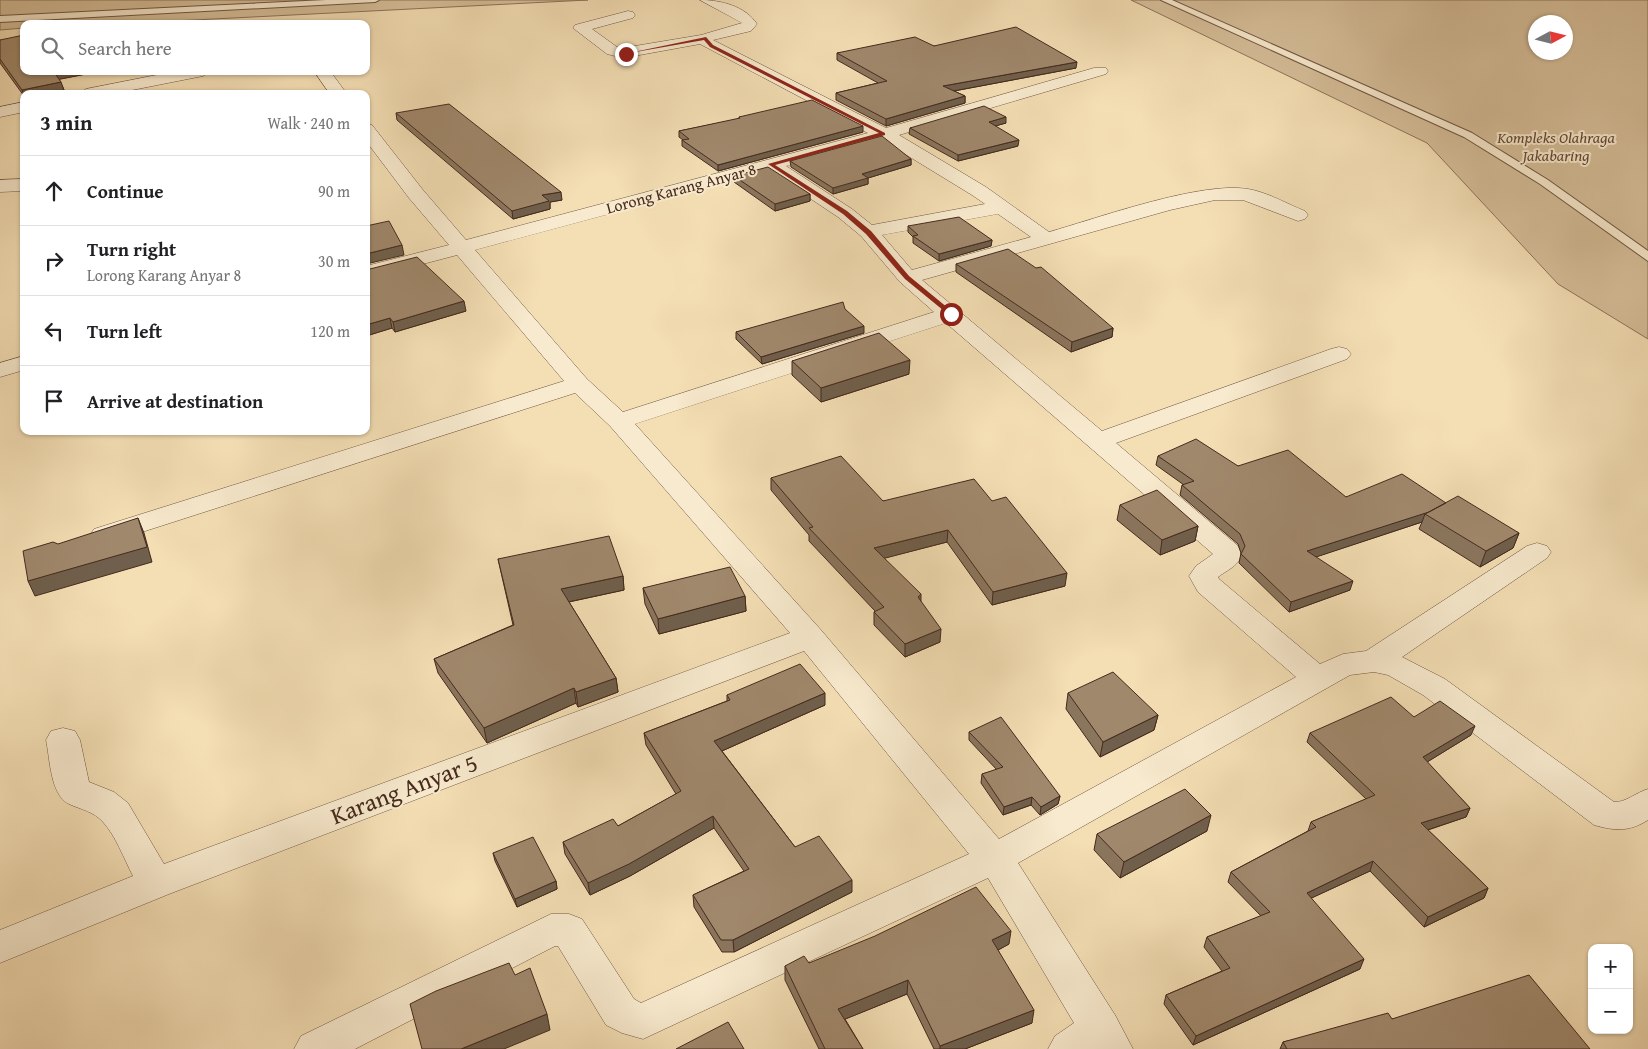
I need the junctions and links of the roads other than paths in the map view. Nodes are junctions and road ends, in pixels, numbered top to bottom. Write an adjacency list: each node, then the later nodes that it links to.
1 (376, 0): 5 (lane)
2 (707, 0): 6 (street)
3 (1165, 0): 25 (lane)
4 (628, 16): 6 (street)
5 (0, 19)
6 (706, 39): 14 (street)
7 (1100, 71): 14 (street, Lorong Karang Anyar 8)
8 (183, 75): 10 (street)
9 (325, 75): 11 (street)
10 (106, 90)
11 (336, 90)
12 (20, 108): 13 (street)
13 (0, 112)
14 (884, 134): 17 (street, Lorong Karang Anyar 8); 20 (street)
15 (370, 140): 16 (street)
16 (377, 159): 24 (street)
17 (771, 164): 22 (street); 24 (street, Lorong Karang Anyar 8)
18 (20, 185): 19 (street)
19 (0, 186)
20 (1003, 207): 22 (street); 23 (street)
21 (1298, 215): 23 (street)
22 (868, 232): 27 (street)
23 (1048, 240): 27 (street)
24 (464, 247): 26 (street, Lorong Karang Anyar 8); 32 (street)
25 (1648, 257)
26 (370, 272)
27 (907, 278): 28 (street)
28 (951, 314): 33 (street); 34 (street)
29 (1339, 354): 34 (street)
30 (20, 364): 31 (street)
31 (0, 370)
32 (579, 384): 33 (street); 35 (street)
33 (619, 420): 37 (street)
34 (1099, 441): 39 (street)
35 (83, 542)
36 (1537, 552): 38 (street)
37 (810, 637): 42 (street); 43 (street, Karang Anyar 5)
38 (1374, 661): 39 (street); 41 (street)
39 (1318, 678): 42 (street)
40 (63, 740): 43 (street)
41 (1648, 802)
42 (994, 859): 45 (street); 46 (street)
43 (156, 883): 44 (street, Karang Anyar 5)
44 (0, 947)
45 (1094, 1042)
46 (315, 1049)

